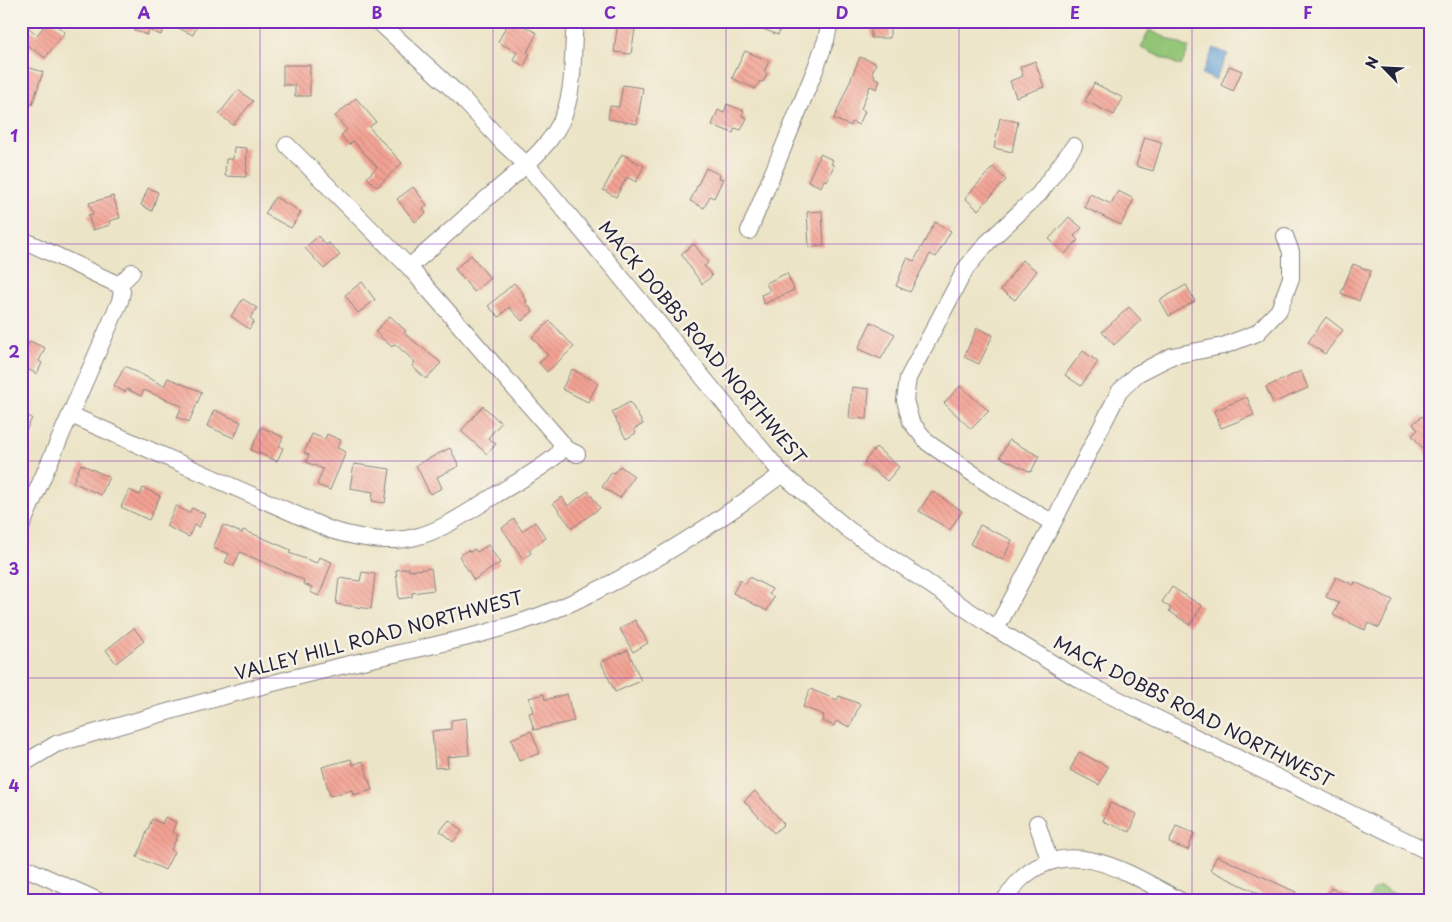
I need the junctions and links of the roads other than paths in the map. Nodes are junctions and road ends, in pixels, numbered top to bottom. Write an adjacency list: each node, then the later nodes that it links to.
1 (378, 21): 6 (street, MACK DOBBS ROAD NORTHWEST)
2 (575, 21): 6 (street)
3 (830, 21): 7 (street)
4 (287, 144): 10 (street)
5 (1074, 146): 17 (street)
6 (526, 164): 10 (street); 16 (street, MACK DOBBS ROAD NORTHWEST)
7 (749, 232)
8 (1285, 236): 17 (street)
9 (21, 239): 12 (street)
10 (409, 268): 14 (street)
11 (132, 272): 12 (street)
12 (119, 285): 13 (street)
13 (71, 415): 14 (street); 18 (street)
14 (562, 447): 15 (street)
15 (577, 454)
16 (782, 474): 19 (street, MACK DOBBS ROAD NORTHWEST); 20 (street, VALLEY HILL ROAD NORTHWEST)
17 (1053, 523): 19 (street)
18 (21, 527)
19 (996, 629): 22 (street, MACK DOBBS ROAD NORTHWEST)
20 (21, 765)
21 (1037, 823): 23 (street)
22 (1431, 853)
23 (1050, 862): 26 (street); 27 (street)
24 (21, 866): 25 (street)
25 (99, 901)
26 (1004, 901)
27 (1181, 901)

